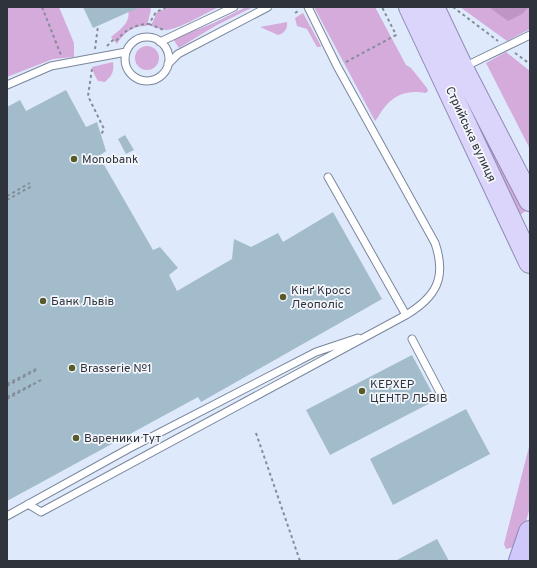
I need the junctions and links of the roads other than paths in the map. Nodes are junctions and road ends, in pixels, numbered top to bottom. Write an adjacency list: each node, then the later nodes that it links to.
1 (234, 7): 7 (lane)
2 (268, 7): 9 (lane)
3 (308, 7): 15 (lane)
4 (410, 7): 14 (main road, Стрийська вулиця)
5 (433, 7): 10 (main road, Стрийська вулиця)
6 (530, 35): 10 (lane)
7 (160, 42): 8 (lane); 9 (lane)
8 (126, 52): 9 (lane); 11 (lane)
9 (168, 64)
10 (462, 68): 13 (main road, Стрийська вулиця)
11 (7, 85)
12 (328, 178): 15 (lane)
13 (530, 200)
14 (530, 262)
15 (406, 315): 16 (lane)
16 (375, 332): 19 (lane); 19 (lane)
17 (412, 339): 18 (lane)
18 (443, 398)
19 (28, 504): 20 (lane)
20 (7, 516)
21 (530, 532): 22 (highway)
22 (520, 561)

